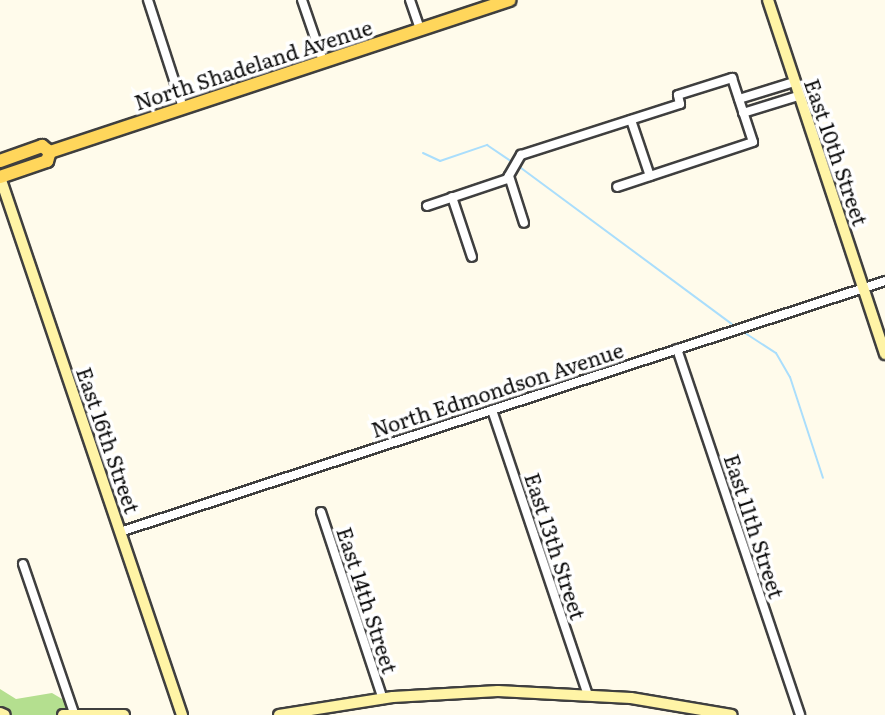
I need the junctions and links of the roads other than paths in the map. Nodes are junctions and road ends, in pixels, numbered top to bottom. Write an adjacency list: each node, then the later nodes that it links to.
1 (148, 0): 11 (street)
2 (302, 0): 7 (street)
3 (410, 0): 6 (street)
4 (509, 0): 6 (main road, North Shadeland Avenue)
5 (766, 1): 8 (street, East 10th Street)
6 (420, 29): 7 (main road, North Shadeland Avenue)
7 (323, 61): 11 (main road, North Shadeland Avenue)
8 (794, 82): 9 (street, East 10th Street); 10 (street)
9 (798, 96): 12 (street); 25 (street, East 10th Street)
10 (739, 99): 12 (street); 13 (street)
11 (183, 108): 14 (main road, North Shadeland Avenue)
12 (743, 113): 17 (street)
13 (631, 120): 16 (street); 17 (street)
14 (50, 152): 15 (main road, North Shadeland Avenue); 18 (main road, North Shadeland Avenue)
15 (0, 160)
16 (509, 176): 20 (street); 22 (street)
17 (650, 176): 19 (street)
18 (0, 177): 30 (street, East 16th Street)
19 (617, 187)
20 (452, 197): 21 (street); 23 (street)
21 (427, 206)
22 (524, 223)
23 (472, 257)
24 (885, 281): 25 (street, North Edmondson Avenue)
25 (863, 288): 26 (street, North Edmondson Avenue); 27 (street, East 10th Street)
26 (677, 349): 28 (street, North Edmondson Avenue); 39 (street, East 11th Street)
27 (885, 354)
28 (492, 410): 30 (street, North Edmondson Avenue); 32 (street, East 13th Street)
29 (321, 512): 33 (street, East 14th Street)
30 (120, 532): 36 (street, East 16th Street)
31 (23, 564): 34 (street)
32 (587, 693): 33 (street); 38 (street)
33 (383, 699): 37 (street)
34 (68, 714): 35 (street)
35 (124, 715)
36 (182, 715)
37 (279, 715)
38 (732, 715)
39 (800, 715)

